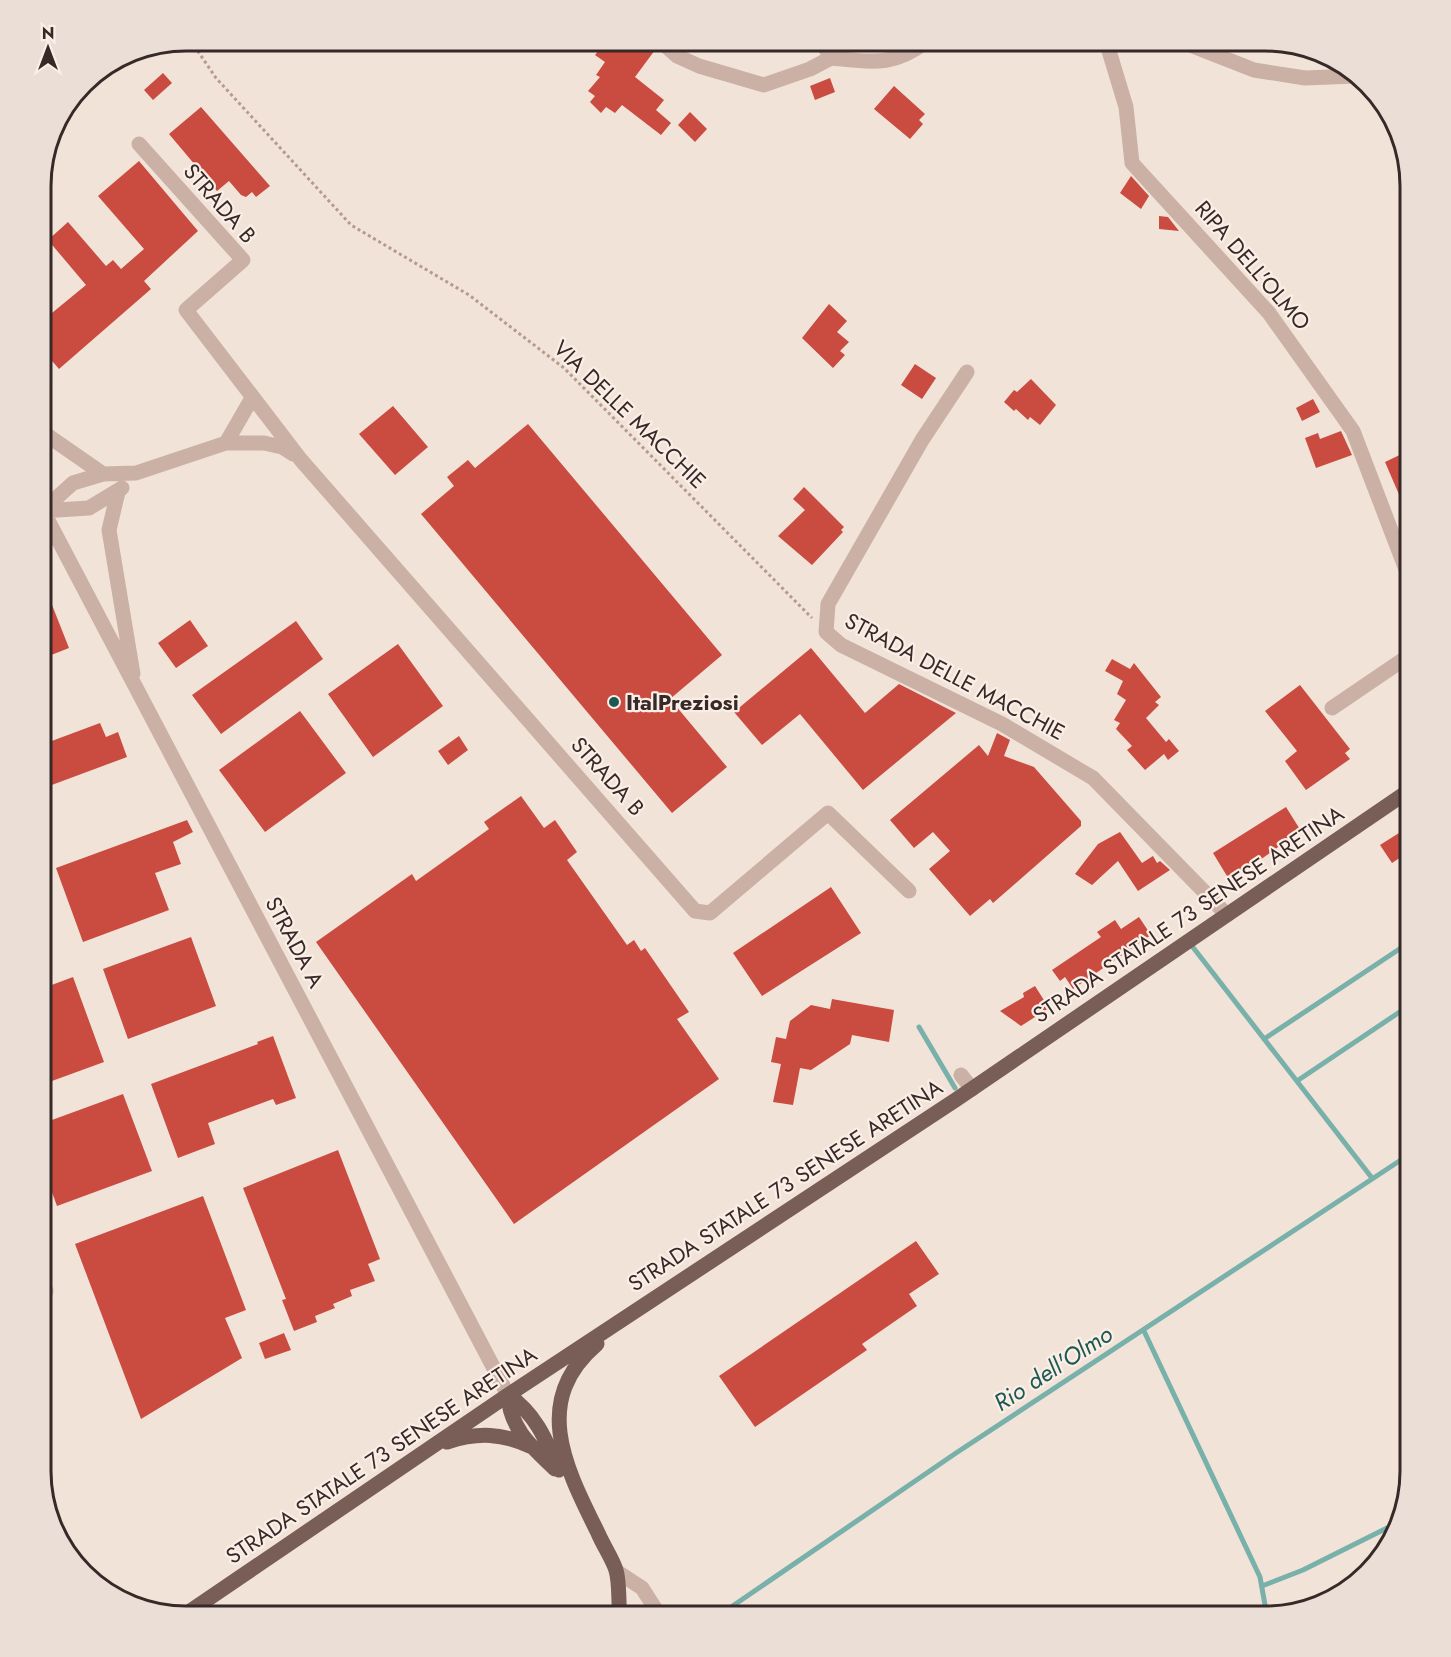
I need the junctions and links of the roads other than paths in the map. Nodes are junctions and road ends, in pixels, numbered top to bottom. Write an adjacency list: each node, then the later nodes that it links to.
1 (671, 51): 6 (street)
2 (827, 51): 6 (street)
3 (913, 51): 6 (street)
4 (1109, 51): 21 (street, RIPA DELL'OLMO)
5 (1206, 51): 7 (street)
6 (831, 58)
7 (1343, 76)
8 (138, 144): 10 (street, STRADA B)
9 (968, 372): 28 (street, STRADA DELLE MACCHIE)
10 (252, 398): 12 (street); 13 (street, STRADA B)
11 (51, 438): 15 (street)
12 (226, 443): 13 (street, STRADA B); 14 (street, STRADA B)
13 (301, 460): 27 (street, STRADA B)
14 (136, 473): 15 (street, STRADA B); 16 (street, STRADA B)
15 (103, 474): 17 (street, STRADA B)
16 (118, 492): 18 (street, STRADA B); 24 (street)
17 (51, 502)
18 (51, 510)
19 (51, 529): 24 (street, STRADA A)
20 (1400, 547): 21 (street)
21 (1397, 549): 22 (street, RIPA DELL'OLMO)
22 (1400, 556)
23 (1400, 662): 25 (street)
24 (136, 688): 32 (street, STRADA A)
25 (1332, 708)
26 (1400, 797): 28 (main road, STRADA STATALE 73 SENESE ARETINA)
27 (909, 891)
28 (1227, 915): 30 (main road, STRADA STATALE 73 SENESE ARETINA)
29 (961, 1075): 30 (street)
30 (972, 1089): 31 (main road, STRADA STATALE 73 SENESE ARETINA)
31 (641, 1307): 32 (main road, STRADA STATALE 73 SENESE ARETINA); 36 (main road)
32 (508, 1395): 33 (main road, STRADA STATALE 73 SENESE ARETINA); 34 (main road); 35 (main road)
33 (433, 1446): 34 (main road); 38 (main road, STRADA STATALE 73 SENESE ARETINA)
34 (532, 1447): 35 (main road)
35 (560, 1473): 36 (main road)
36 (589, 1514): 37 (main road)
37 (616, 1571): 39 (main road); 40 (street)
38 (198, 1606)
39 (619, 1606)
40 (653, 1606)

